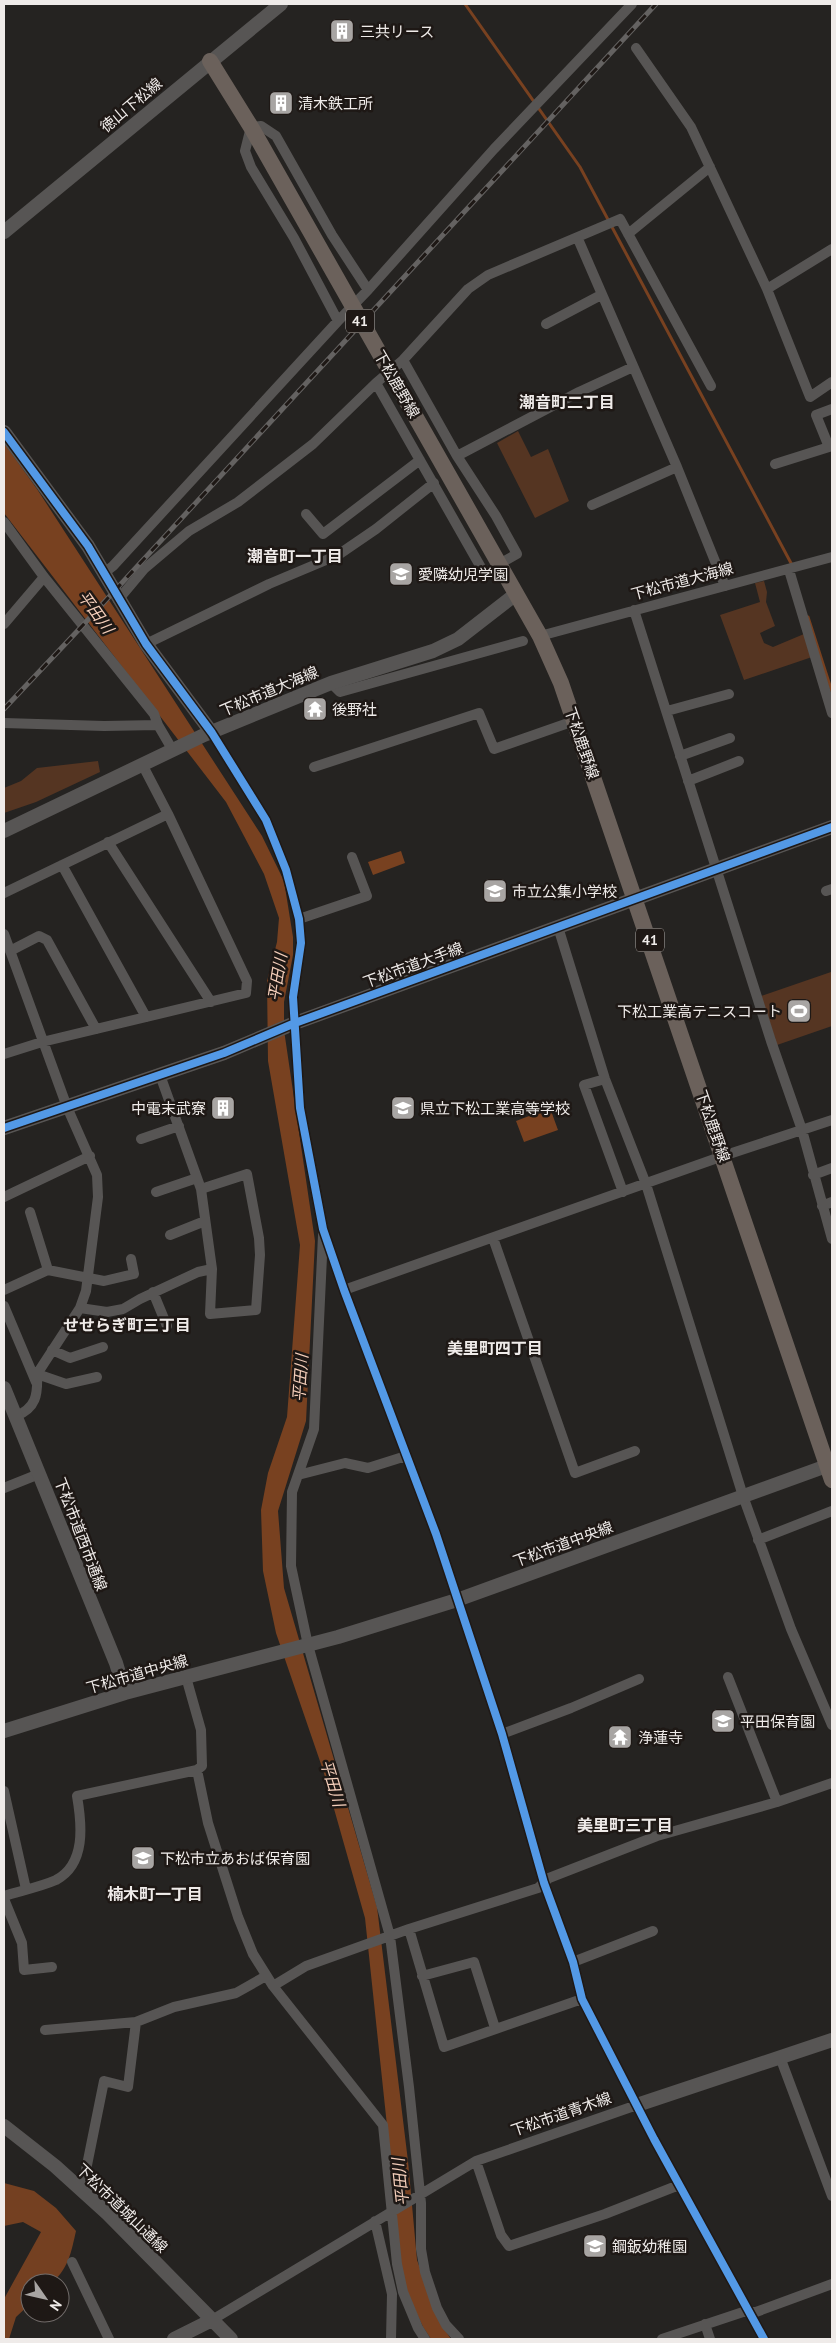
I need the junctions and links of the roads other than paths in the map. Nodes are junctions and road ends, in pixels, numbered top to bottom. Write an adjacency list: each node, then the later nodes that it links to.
1 (281, 4): 4 (street, 徳山下松線)
2 (632, 4): 12 (street)
3 (636, 48): 6 (street)
4 (210, 61): 5 (main road, 下松鹿野線 / 41); 7 (street, 徳山下松線)
5 (251, 127): 12 (street); 14 (street); 32 (main road, 下松鹿野線 / 41)
6 (710, 167): 8 (street); 11 (street)
7 (4, 232)
8 (628, 234): 9 (street); 20 (street)
9 (578, 239): 13 (street); 16 (street)
10 (832, 249): 11 (street)
11 (767, 289): 18 (street)
12 (368, 290): 14 (street)
13 (602, 294): 15 (street); 17 (street)
14 (338, 320): 34 (street)
15 (546, 324)
16 (403, 360): 19 (street); 23 (street)
17 (633, 367): 23 (street); 26 (street)
18 (832, 382)
19 (376, 383): 24 (street); 38 (street)
20 (711, 386)
21 (832, 409): 25 (street)
22 (4, 432): 34 (street)
23 (457, 456): 32 (street)
24 (420, 460): 27 (street); 29 (street)
25 (775, 464)
26 (677, 467): 28 (street); 36 (street)
27 (434, 484): 32 (street); 43 (street)
28 (592, 505)
29 (306, 514)
30 (4, 522): 35 (street)
31 (832, 557): 33 (street, 下松市道大海線)
32 (501, 568): 37 (main road, 下松鹿野線 / 41)
33 (789, 570): 36 (street, 下松市道大海線); 49 (street)
34 (104, 573): 38 (street)
35 (44, 577): 40 (street); 52 (street)
36 (725, 586): 39 (street, 下松市道大海線)
37 (516, 594): 41 (main road, 下松鹿野線 / 41); 44 (street, 下松市道大海線)
38 (118, 600): 43 (street)
39 (634, 610): 41 (street, 下松市道大海線); 48 (street)
40 (4, 624)
41 (540, 636): 50 (main road, 下松鹿野線 / 41)
42 (523, 641): 45 (street)
43 (146, 644): 53 (street)
44 (447, 644): 45 (street); 46 (street, 下松市道大海線)
45 (453, 661): 46 (street)
46 (331, 683): 53 (street, 下松市道大海線)
47 (729, 694): 48 (street)
48 (667, 712): 56 (street)
49 (832, 713)
50 (574, 721): 59 (street); 69 (main road, 下松鹿野線 / 41)
51 (4, 723): 52 (street)
52 (158, 725): 55 (street)
53 (208, 734): 55 (street, 下松市道大海線); 70 (street)
54 (730, 738): 56 (street)
55 (172, 749): 58 (street, 下松市道大海線)
56 (680, 756): 60 (street)
57 (739, 761): 60 (street)
58 (142, 764): 61 (street); 63 (street, 下松市道大海線)
59 (314, 768)
60 (688, 781): 67 (street)
61 (168, 814): 64 (street); 74 (street)
62 (832, 827): 67 (street, 下松市道大手線)
63 (4, 831)
64 (108, 842): 66 (street); 74 (street)
65 (352, 857): 70 (street)
66 (62, 865): 68 (street); 75 (street)
67 (717, 870): 69 (street, 下松市道大手線); 86 (street)
68 (4, 893)
69 (636, 898): 71 (street, 下松市道大手線); 89 (main road, 下松鹿野線 / 41)
70 (300, 919): 76 (street)
71 (558, 927): 76 (street, 下松市道大手線); 81 (street)
72 (4, 934): 73 (street)
73 (10, 951): 77 (street); 78 (street)
74 (211, 1002): 75 (street)
75 (146, 1017): 77 (street)
76 (290, 1025): 80 (street, 下松市道大手線); 101 (street)
77 (96, 1029): 78 (street)
78 (42, 1042): 79 (street); 82 (street)
79 (4, 1054)
80 (160, 1075): 82 (street, 下松市道大手線); 84 (street)
81 (605, 1079): 93 (street); 96 (street)
82 (67, 1107): 85 (street, 下松市道大手線); 88 (street)
83 (832, 1120): 86 (street)
84 (178, 1126): 87 (street); 92 (street)
85 (4, 1128)
86 (802, 1130): 89 (street); 91 (street)
87 (141, 1139)
88 (90, 1156): 97 (street); 108 (street)
89 (723, 1156): 93 (street); 125 (main road, 下松鹿野線 / 41)
90 (832, 1168): 91 (street)
91 (813, 1175): 98 (street)
92 (197, 1178): 94 (street); 95 (street)
93 (646, 1184): 96 (street); 129 (street)
94 (201, 1189): 100 (street); 106 (street)
95 (156, 1192)
96 (623, 1192): 103 (street)
97 (4, 1197)
98 (827, 1204): 104 (street)
99 (30, 1212): 107 (street)
100 (206, 1221): 102 (street); 106 (street)
101 (324, 1228): 110 (street); 127 (street)
102 (170, 1235)
103 (493, 1238): 110 (street); 123 (street)
104 (832, 1239)
105 (131, 1260): 108 (street)
106 (212, 1269): 111 (street)
107 (48, 1270): 108 (street); 109 (street)
108 (89, 1279): 113 (street)
109 (4, 1290)
110 (344, 1290): 124 (street)
111 (153, 1292): 113 (street); 115 (street)
112 (4, 1306): 114 (street)
113 (80, 1308): 117 (street)
114 (6, 1319): 120 (street)
115 (167, 1326)
116 (103, 1346): 117 (street)
117 (52, 1350): 118 (street)
118 (37, 1374): 119 (street); 120 (street)
119 (97, 1377)
120 (38, 1385): 122 (street)
121 (4, 1388): 122 (street, 下松市道西市通線)
122 (16, 1416): 126 (street, 下松市道西市通線)
123 (635, 1451)
124 (406, 1456): 127 (street); 132 (street)
125 (831, 1470): 129 (street, 下松市道中央線)
126 (40, 1474): 128 (street); 137 (street, 下松市道西市通線)
127 (298, 1475): 133 (street)
128 (4, 1488)
129 (743, 1496): 131 (street); 132 (street, 下松市道中央線)
130 (832, 1511): 131 (street)
131 (758, 1540): 138 (street)
132 (457, 1600): 133 (street, 下松市道中央線); 140 (street)
133 (305, 1645): 134 (street, 下松市道中央線); 150 (street)
134 (186, 1677): 137 (street, 下松市道中央線); 141 (street)
135 (728, 1677): 144 (street)
136 (639, 1679): 140 (street)
137 (126, 1693): 139 (street, 下松市道中央線)
138 (832, 1725)
139 (4, 1731)
140 (502, 1734): 145 (street)
141 (197, 1770): 146 (street); 153 (street)
142 (832, 1783): 144 (street)
143 (4, 1791): 146 (street)
144 (777, 1802): 145 (street)
145 (544, 1883): 148 (street); 151 (street)
146 (26, 1889): 147 (street)
147 (4, 1897): 152 (street)
148 (409, 1929): 150 (street); 154 (street)
149 (653, 1931): 151 (street)
150 (388, 1936): 155 (street); 167 (street)
151 (573, 1962): 156 (street)
152 (52, 1967)
153 (266, 1976): 155 (street); 157 (street)
154 (422, 1976): 158 (street); 158 (street)
155 (273, 1986): 169 (street)
156 (582, 1999): 158 (street); 162 (street)
157 (136, 2022): 159 (street); 166 (street)
158 (495, 2028)
159 (45, 2030)
160 (832, 2040): 161 (street, 下松市道青木線)
161 (780, 2057): 162 (street, 下松市道青木線); 168 (street)
162 (637, 2105): 164 (street, 下松市道青木線); 165 (street)
163 (4, 2126): 166 (street, 下松市道城山通線)
164 (476, 2161): 165 (street); 167 (street, 下松市道青木線)
165 (679, 2185): 173 (street)
166 (78, 2187): 174 (street, 下松市道城山通線)
167 (418, 2195): 169 (street, 下松市道青木線); 181 (street)
168 (832, 2196)
169 (392, 2210): 170 (street); 180 (street)
170 (375, 2221): 174 (street); 179 (street)
171 (72, 2262): 176 (street)
172 (832, 2284): 173 (street)
173 (750, 2313): 175 (street); 184 (street)
174 (212, 2320): 177 (street); 178 (street)
175 (705, 2324): 182 (street); 183 (street)
176 (109, 2339)
177 (174, 2339)
178 (230, 2339)
179 (391, 2339)
180 (425, 2339)
181 (459, 2339)
182 (662, 2339)
183 (710, 2339)
184 (764, 2339)

